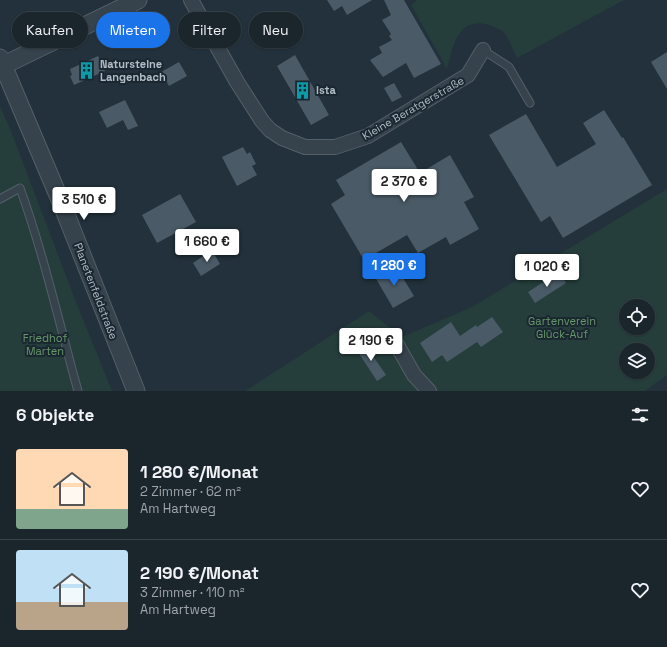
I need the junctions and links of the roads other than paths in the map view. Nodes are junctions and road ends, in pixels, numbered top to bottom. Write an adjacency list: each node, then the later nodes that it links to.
1 (138, 0): 4 (street)
2 (191, 0): 3 (street, Kleine Beratgerstraße)
3 (483, 50): 5 (lane)
4 (1, 63): 9 (street, Planetenfeldstraße)
5 (530, 104)
6 (0, 199): 8 (lane)
7 (397, 345): 10 (street)
8 (78, 391)
9 (136, 391)
10 (429, 391)

